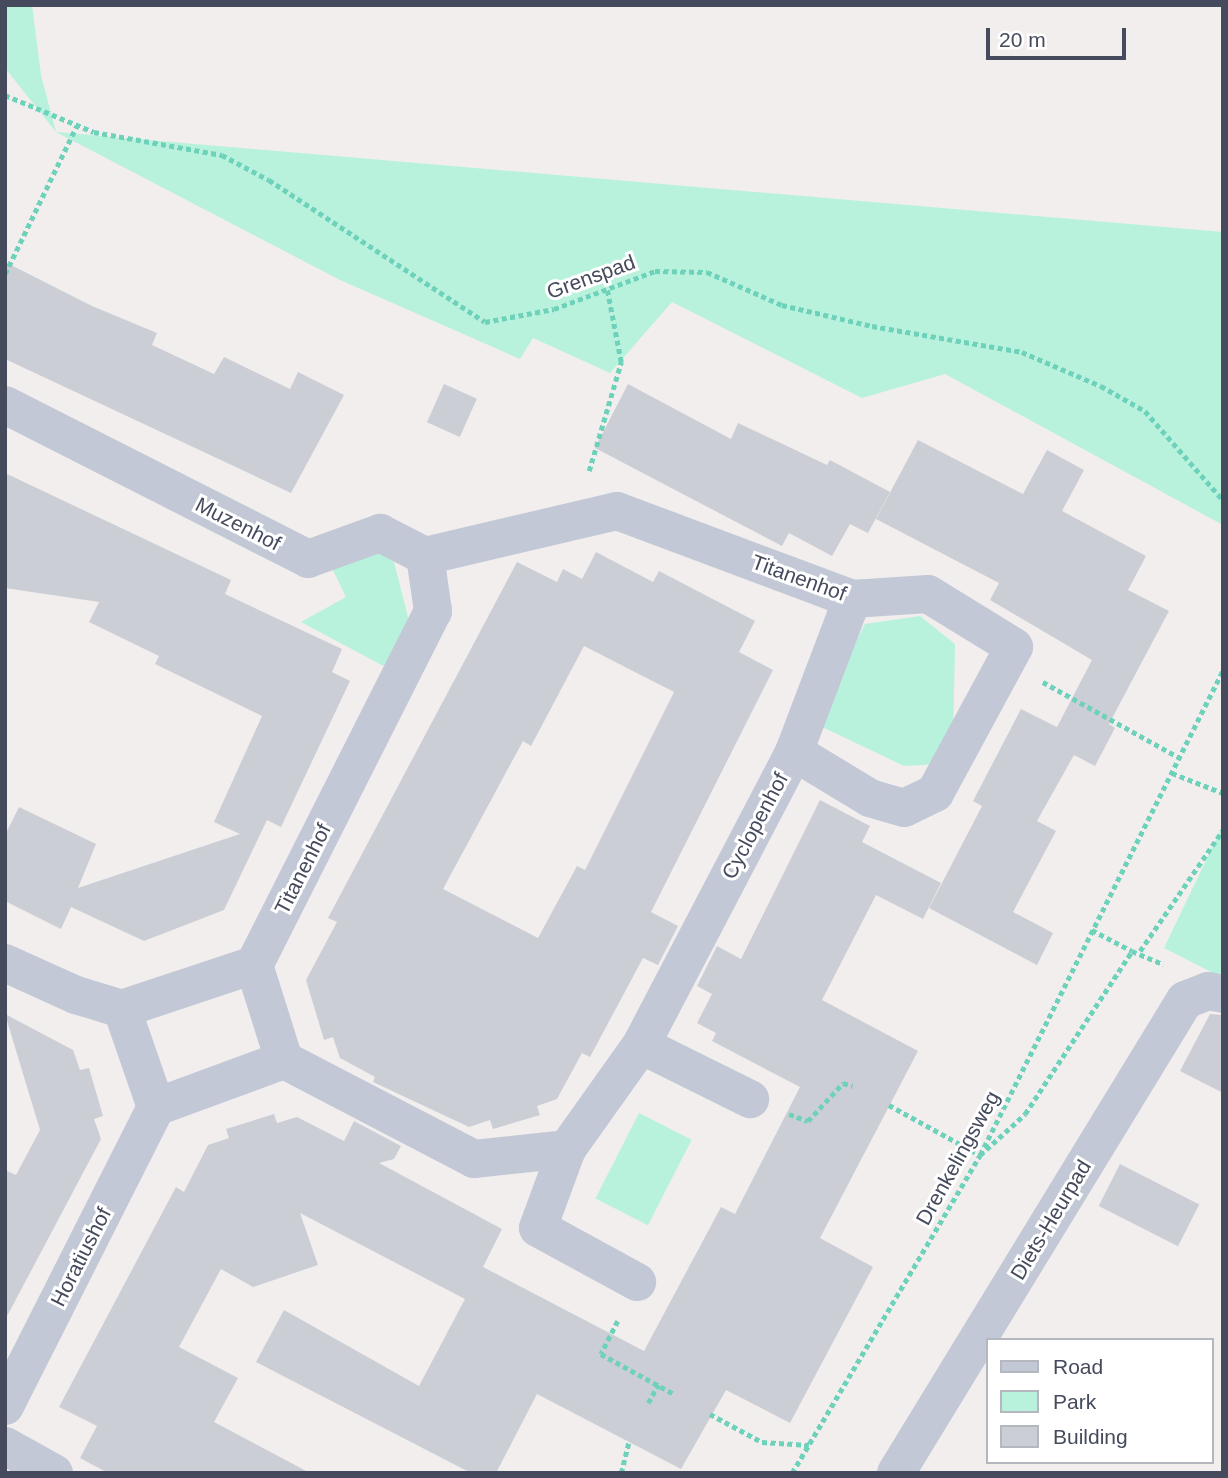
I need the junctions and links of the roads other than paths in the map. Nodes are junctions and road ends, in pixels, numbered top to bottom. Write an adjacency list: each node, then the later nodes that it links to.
1 (5, 405): 2 (street, Muzenhof)
2 (425, 556): 3 (street, Titanenhof); 6 (street, Titanenhof)
3 (852, 599): 4 (street, Cyclopenhof); 4 (street, Titanenhof)
4 (794, 752): 9 (street, Cyclopenhof)
5 (5, 963): 8 (street)
6 (254, 965): 8 (street); 10 (street)
7 (1216, 993): 18 (street, Diets-Heurpad)
8 (122, 1009): 12 (street)
9 (641, 1045): 11 (street); 13 (street, Cyclopenhof)
10 (284, 1060): 12 (street); 13 (street)
11 (750, 1099)
12 (156, 1107): 15 (street, Horatiushof)
13 (566, 1149): 14 (street, Cyclopenhof)
14 (637, 1282)
15 (5, 1406)
16 (5, 1446): 17 (street)
17 (54, 1473)
18 (897, 1473)

